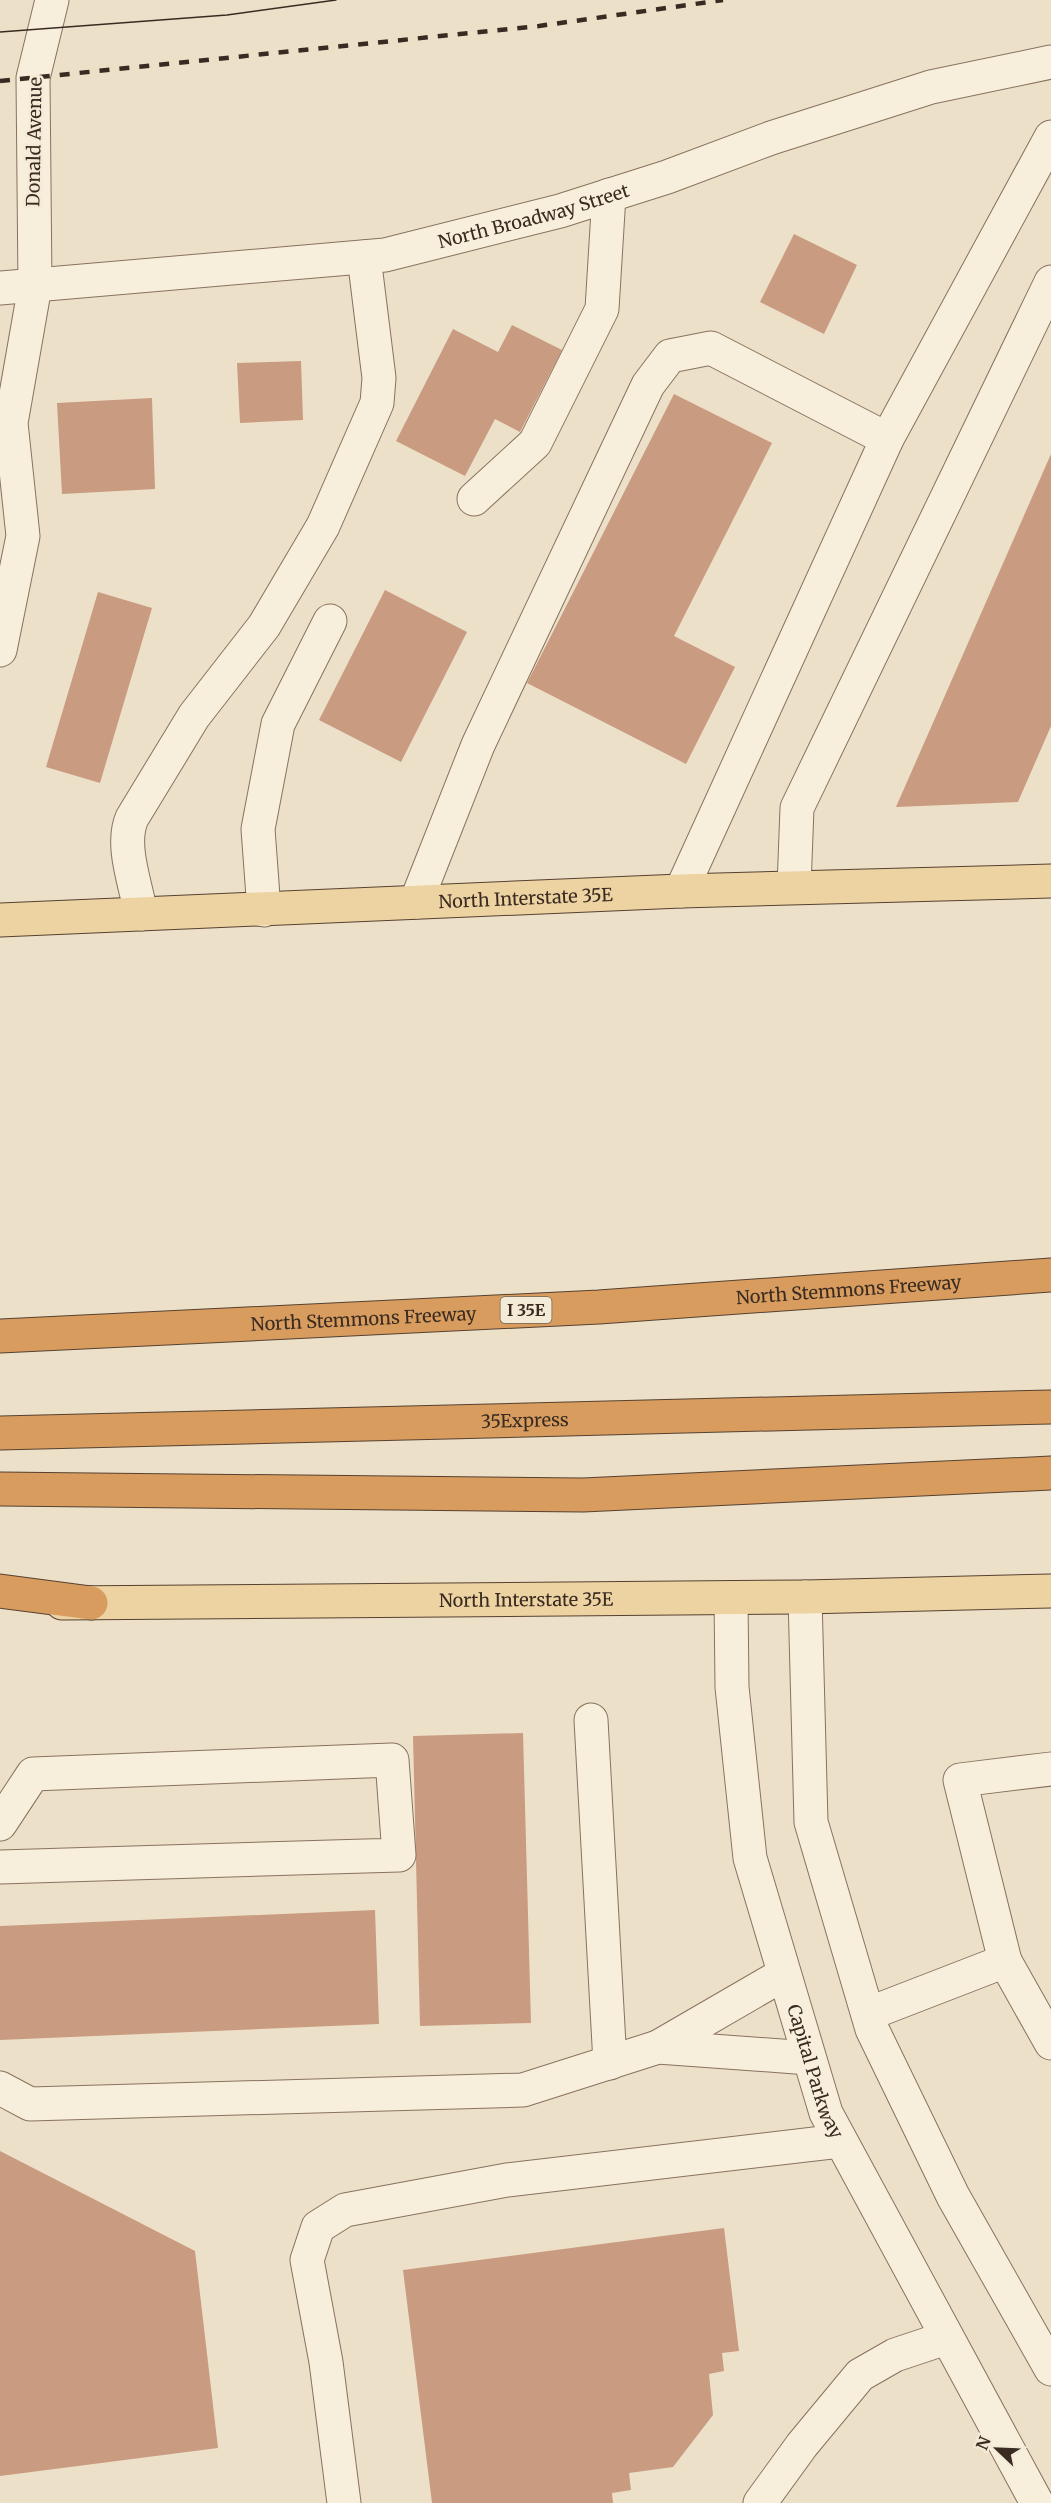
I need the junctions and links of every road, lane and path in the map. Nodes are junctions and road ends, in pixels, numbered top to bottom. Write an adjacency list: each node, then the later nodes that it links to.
1 (52, 0): 7 (street, Donald Avenue)
2 (1051, 62): 4 (street, North Broadway Street)
3 (1051, 137): 10 (street)
4 (609, 195): 5 (street, North Broadway Street); 11 (street)
5 (364, 257): 7 (street, North Broadway Street); 19 (street)
6 (1051, 282): 15 (street)
7 (35, 286): 8 (street, North Broadway Street); 9 (street, Donald Avenue)
8 (0, 288)
9 (5, 424): 13 (street, Donald Avenue)
10 (887, 439): 16 (street); 17 (street)
11 (474, 499)
12 (330, 621): 18 (street)
13 (0, 650)
14 (1049, 875): 15 (main road, North Interstate 35E)
15 (794, 887): 16 (main road, North Interstate 35E)
16 (681, 891): 17 (main road, North Interstate 35E)
17 (416, 902): 18 (main road, North Interstate 35E)
18 (264, 910): 19 (main road, North Interstate 35E)
19 (141, 914): 20 (main road, North Interstate 35E)
20 (0, 920)
21 (1051, 1275): 22 (highway, North Stemmons Freeway / I 35E)
22 (0, 1336)
23 (1051, 1407): 24 (highway, 35Express)
24 (0, 1433)
25 (1051, 1473): 26 (highway)
26 (0, 1489)
27 (0, 1591): 32 (highway)
28 (1051, 1591): 29 (main road, North Interstate 35E)
29 (805, 1597): 30 (main road, North Interstate 35E); 39 (street)
30 (731, 1598): 32 (main road, North Interstate 35E); 38 (street, Capital Parkway)
31 (0, 1603): 32 (main road, North Interstate 35E)
32 (91, 1603)
33 (591, 1720): 43 (street)
34 (1051, 1769): 37 (street)
35 (0, 1824): 36 (street)
36 (0, 1868)
37 (1005, 1961): 39 (street); 40 (street)
38 (784, 1974): 41 (street); 42 (street, Capital Parkway)
39 (868, 2014): 47 (street)
40 (1051, 2043)
41 (658, 2048): 42 (street); 43 (street)
42 (809, 2058): 45 (street, Capital Parkway)
43 (610, 2063): 44 (street)
44 (0, 2088)
45 (840, 2141): 46 (street, Capital Parkway); 48 (street)
46 (946, 2338): 49 (street); 50 (street, Capital Parkway)
47 (1051, 2369)
48 (344, 2503)
49 (760, 2503)
50 (1037, 2503)

